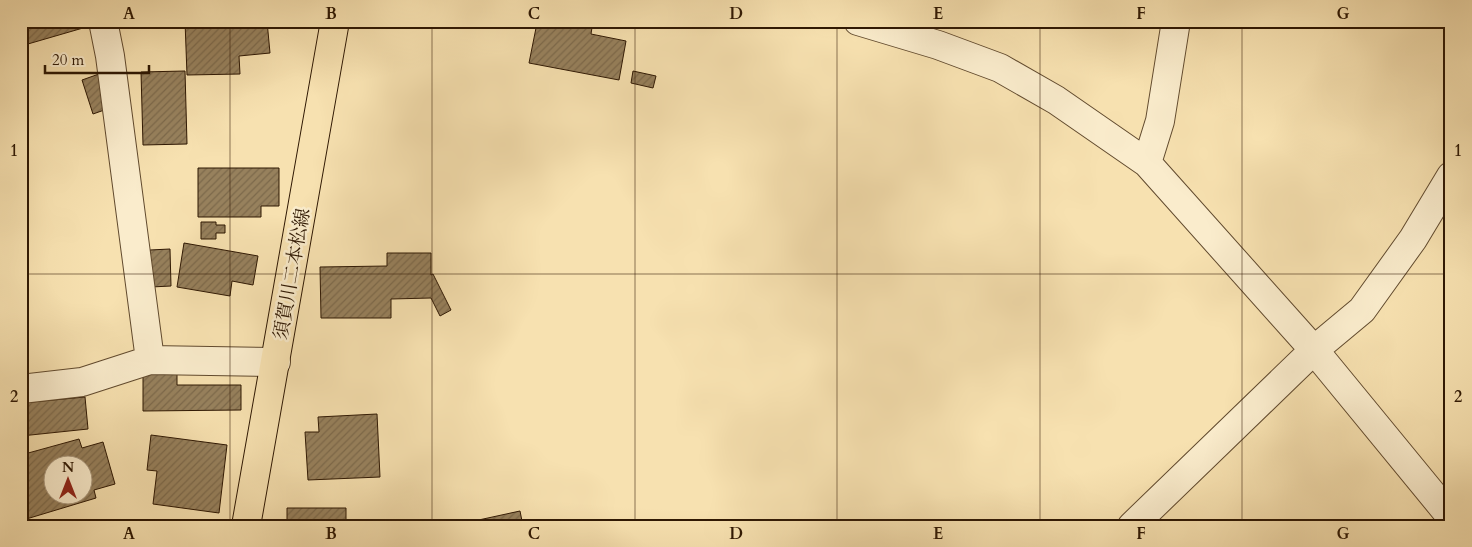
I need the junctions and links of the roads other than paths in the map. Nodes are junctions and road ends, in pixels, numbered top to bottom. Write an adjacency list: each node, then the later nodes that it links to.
1 (103, 21): 8 (street)
2 (335, 21): 9 (main road, 須賀川二本松線)
3 (858, 21): 5 (street)
4 (1176, 21): 5 (street)
5 (1147, 163): 7 (street)
6 (1451, 176): 7 (street)
7 (1314, 350): 11 (street); 13 (street)
8 (150, 360): 9 (street); 10 (street)
9 (276, 362): 12 (main road, 須賀川二本松線)
10 (21, 389)
11 (1451, 517)
12 (246, 526)
13 (1132, 526)

